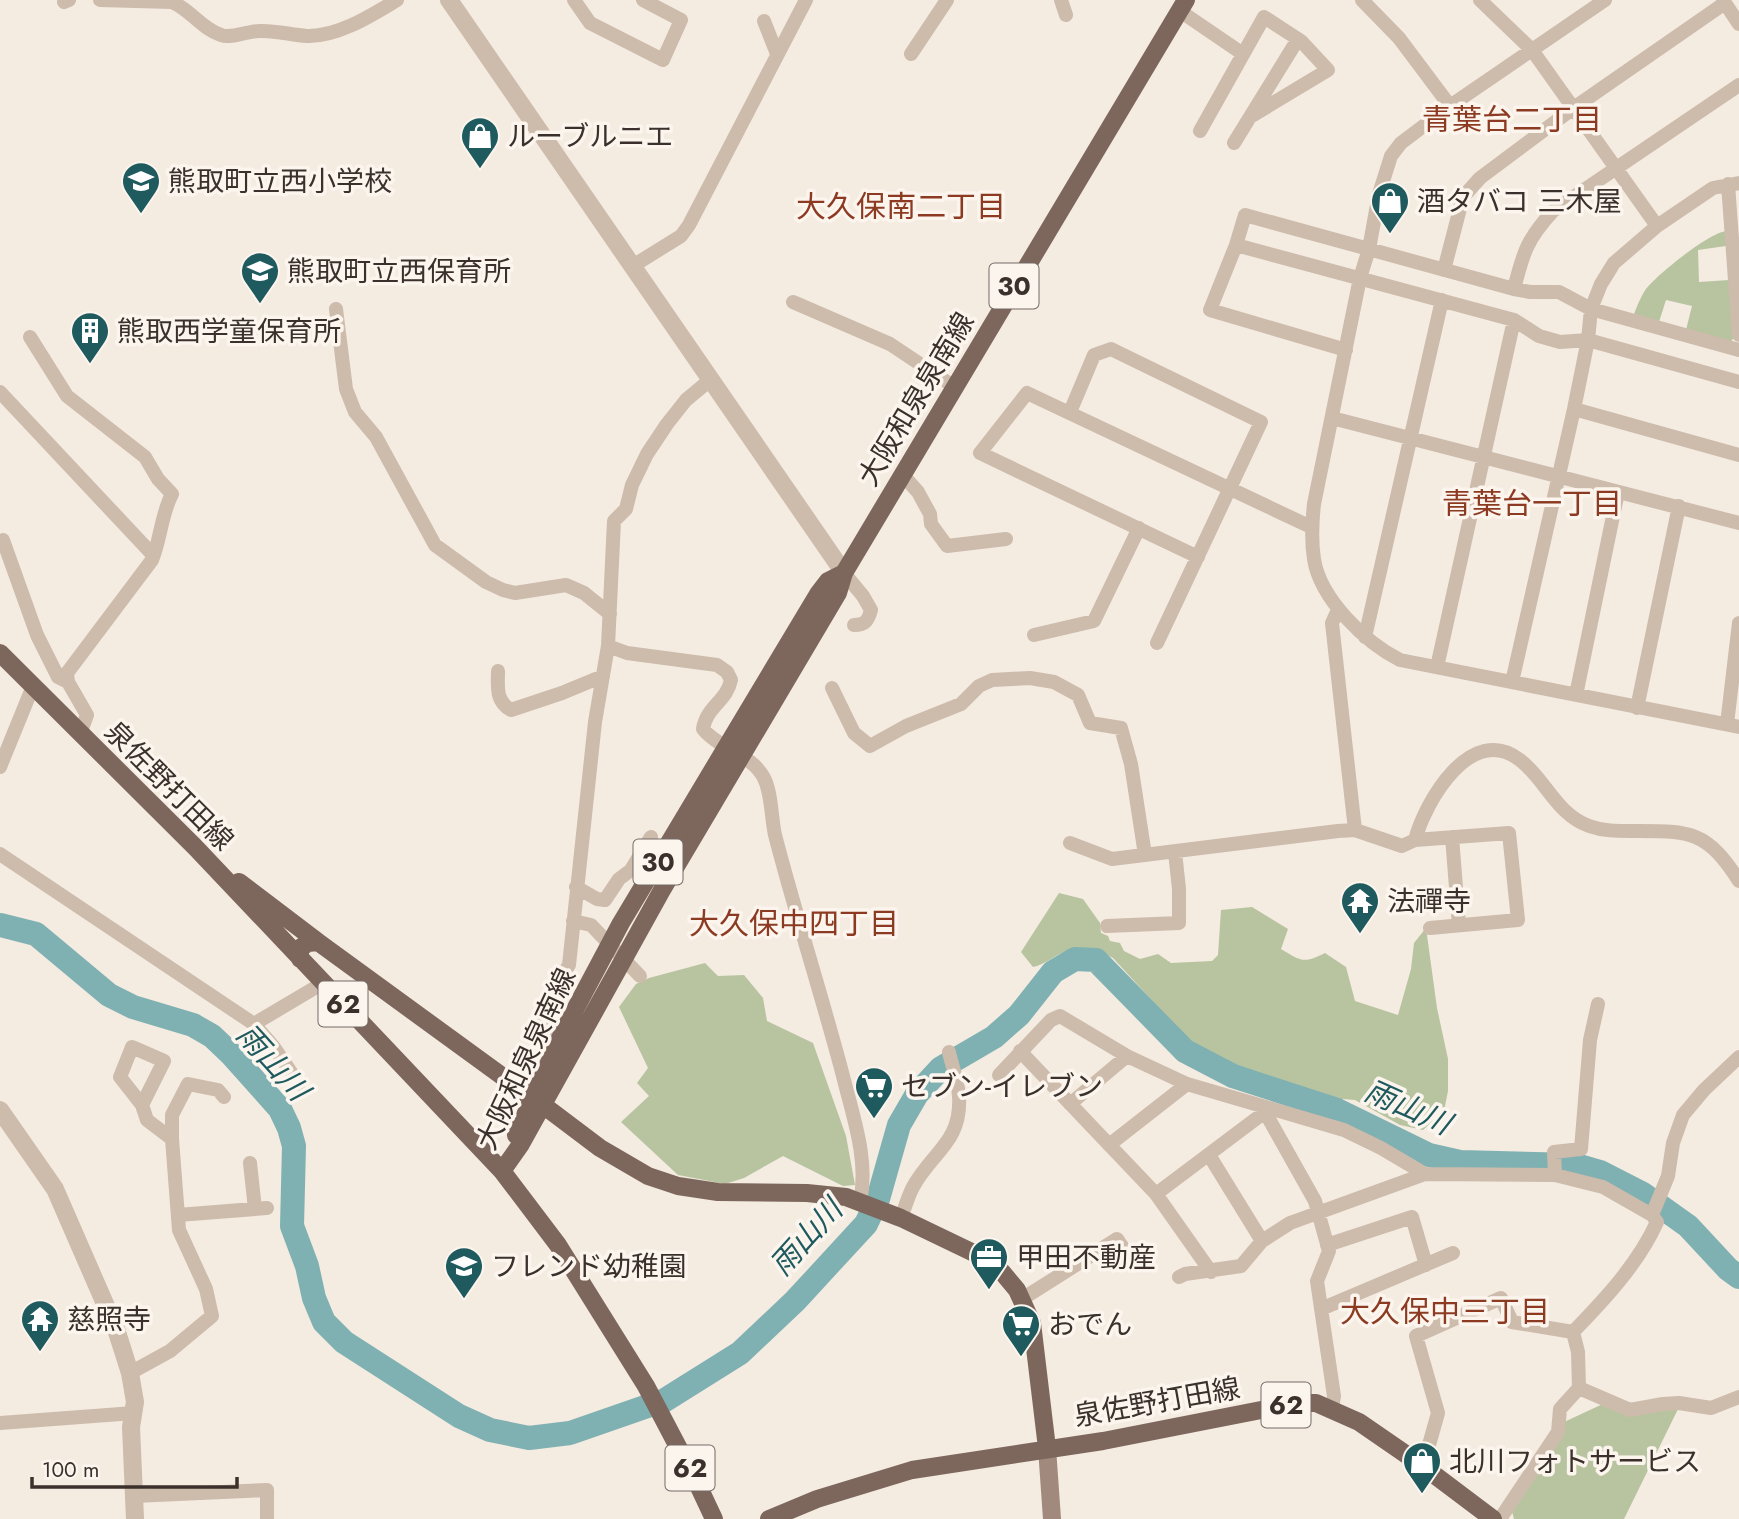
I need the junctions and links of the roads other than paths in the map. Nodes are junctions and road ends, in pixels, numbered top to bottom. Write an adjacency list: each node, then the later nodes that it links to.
1 (100, 0): 2 (street)
2 (397, 0)
3 (449, 0): 33 (street)
4 (574, 0): 5 (street)
5 (643, 0)
6 (806, 0): 19 (street)
7 (947, 0): 20 (street)
8 (1060, 0): 14 (street)
9 (1362, 0): 23 (street)
10 (1480, 0): 18 (street)
11 (1605, 0): 18 (street)
12 (1724, 1): 16 (street); 24 (street)
13 (1183, 6): 21 (street); 49 (main road, 大阪和泉泉南線 / 30)
14 (1066, 15)
15 (764, 20): 19 (street)
16 (1739, 24)
17 (1298, 39): 21 (street); 25 (street); 25 (street)
18 (1532, 50): 23 (street); 24 (street)
19 (777, 54): 33 (street)
20 (911, 54)
21 (1243, 54): 26 (street)
22 (1739, 85): 28 (street)
23 (1450, 106): 32 (street)
24 (1575, 107): 28 (street); 34 (street)
25 (1250, 117): 27 (street)
26 (1200, 131)
27 (1234, 143)
28 (1616, 169): 30 (street); 36 (street)
29 (1734, 183): 30 (street); 42 (street)
30 (1657, 226): 40 (street)
31 (1237, 245): 32 (street); 35 (street); 45 (street)
32 (1369, 249): 34 (street); 35 (street)
33 (631, 267): 47 (street)
34 (1444, 270): 36 (street)
35 (1360, 278): 37 (street); 45 (street)
36 (1514, 289): 40 (street)
37 (1442, 300): 41 (street); 54 (street)
38 (793, 302): 49 (street)
39 (336, 309): 71 (street)
40 (1591, 309): 44 (street); 46 (street)
41 (1514, 320): 44 (street); 56 (street)
42 (1739, 335)
43 (30, 337): 67 (street)
44 (1588, 340): 48 (street); 51 (street)
45 (1346, 350): 53 (street)
46 (1739, 350)
47 (710, 380): 69 (street); 71 (street)
48 (1739, 382)
49 (953, 386): 57 (main road, 大阪和泉泉南線 / 30)
50 (0, 392): 67 (street)
51 (1574, 409): 55 (street); 58 (street)
52 (1070, 412): 59 (street); 59 (street); 64 (street)
53 (1332, 418): 54 (street); 63 (street)
54 (1411, 438): 56 (street); 75 (street)
55 (1739, 455)
56 (1485, 456): 58 (street); 79 (street)
57 (902, 474): 65 (street); 69 (main road, 大阪和泉泉南線 / 30)
58 (1559, 477): 60 (street); 83 (street)
59 (1230, 489): 63 (street); 68 (street)
60 (1618, 492): 61 (street); 86 (street)
61 (1679, 506): 62 (street); 87 (street)
62 (1739, 523)
63 (1311, 527): 70 (street)
64 (1139, 528): 68 (street); 74 (street)
65 (1006, 539)
66 (3, 540): 82 (street)
67 (153, 555): 82 (street)
68 (1198, 557): 76 (street)
69 (844, 573): 73 (street); 90 (main road, 大阪和泉泉南線 / 30)
70 (1338, 610): 75 (street); 92 (street)
71 (610, 614): 77 (street)
72 (1739, 623): 88 (street)
73 (854, 625)
74 (1034, 635)
75 (1365, 637): 79 (street)
76 (1157, 643)
77 (608, 646): 81 (street); 90 (street)
78 (0, 653): 84 (main road, 泉佐野打田線 / 62)
79 (1437, 667): 83 (street)
80 (498, 671): 81 (street)
81 (603, 676): 102 (street)
82 (68, 682): 89 (street)
83 (1513, 682): 86 (street)
84 (33, 686): 89 (main road, 泉佐野打田線 / 62); 91 (street)
85 (832, 688): 100 (street)
86 (1576, 695): 87 (street)
87 (1637, 708): 88 (street)
88 (1733, 725)
89 (80, 734): 97 (main road, 泉佐野打田線 / 62)
90 (734, 751): 113 (main road, 大阪和泉泉南線 / 30); 122 (main road, 大阪和泉泉南線 / 30); 135 (street)
91 (0, 767)
92 (1355, 831): 95 (street); 98 (street)
93 (651, 837): 102 (street)
94 (1452, 838): 95 (street); 104 (street); 104 (street)
95 (1415, 840): 101 (street)
96 (1070, 843): 100 (street)
97 (195, 847): 107 (main road, 62); 108 (main road, 泉佐野打田線 / 62)
98 (1174, 852): 100 (street); 105 (street)
99 (0, 854): 112 (street)
100 (1145, 855)
101 (1738, 878)
102 (576, 887): 103 (street)
103 (573, 921): 109 (street); 113 (street)
104 (1459, 925): 106 (street)
105 (1107, 926)
106 (1430, 928)
107 (318, 942): 108 (main road, 62); 122 (main road, 泉佐野打田線 / 62)
108 (300, 959): 110 (main road, 泉佐野打田線 / 62)
109 (640, 976)
110 (323, 983): 112 (street); 131 (main road, 泉佐野打田線 / 62)
111 (1598, 1004): 133 (street)
112 (254, 1024): 119 (street)
113 (562, 1034): 122 (main road, 大阪和泉泉南線 / 30)
114 (1020, 1051): 116 (street); 118 (street); 123 (street)
115 (949, 1052): 138 (street)
116 (1127, 1056): 120 (street); 123 (street)
117 (1739, 1057): 139 (street)
118 (999, 1075)
119 (299, 1084)
120 (1188, 1084): 126 (street); 128 (street)
121 (224, 1097): 127 (street)
122 (537, 1101): 131 (main road, 大阪和泉泉南線 / 30); 135 (main road, 泉佐野打田線 / 62)
123 (1070, 1104): 128 (street)
124 (142, 1105): 127 (street)
125 (0, 1110): 150 (street)
126 (1266, 1110): 129 (street); 132 (street); 136 (street)
127 (172, 1139): 137 (street)
128 (1109, 1145): 134 (street)
129 (1209, 1155): 134 (street); 140 (street)
130 (250, 1163): 137 (street)
131 (502, 1171): 161 (main road, 泉佐野打田線 / 62)
132 (1425, 1174): 133 (street); 136 (street)
133 (1555, 1175): 139 (street)
134 (1156, 1194): 145 (street)
135 (864, 1203): 138 (main road, 泉佐野打田線 / 62)
136 (1319, 1212): 140 (street); 141 (street)
137 (178, 1215): 150 (street)
138 (894, 1215): 147 (main road, 泉佐野打田線 / 62)
139 (1652, 1215): 149 (street)
140 (1262, 1241): 145 (street)
141 (1328, 1245): 144 (street); 148 (street)
142 (1453, 1253): 144 (street)
143 (1129, 1257): 147 (street)
144 (1426, 1265): 148 (street)
145 (1211, 1272): 146 (street)
146 (1179, 1277)
147 (1021, 1299): 156 (main road, 泉佐野打田線 / 62)
148 (1321, 1309): 153 (street)
149 (1573, 1332): 151 (street); 157 (street)
150 (130, 1373): 154 (street)
151 (1579, 1388): 152 (street); 165 (street)
152 (1739, 1397)
153 (1332, 1409): 156 (main road, 泉佐野打田線 / 62); 157 (main road, 泉佐野打田線 / 62)
154 (134, 1413): 155 (street); 158 (street)
155 (0, 1423)
156 (1047, 1448): 162 (main road, 泉佐野打田線 / 62); 163 (main road)
157 (1420, 1464): 164 (main road, 泉佐野打田線 / 62)
158 (134, 1496): 159 (street); 160 (street)
159 (135, 1519)
160 (267, 1519)
161 (714, 1519)
162 (769, 1519)
163 (1052, 1519)
164 (1493, 1519)
165 (1500, 1519)

